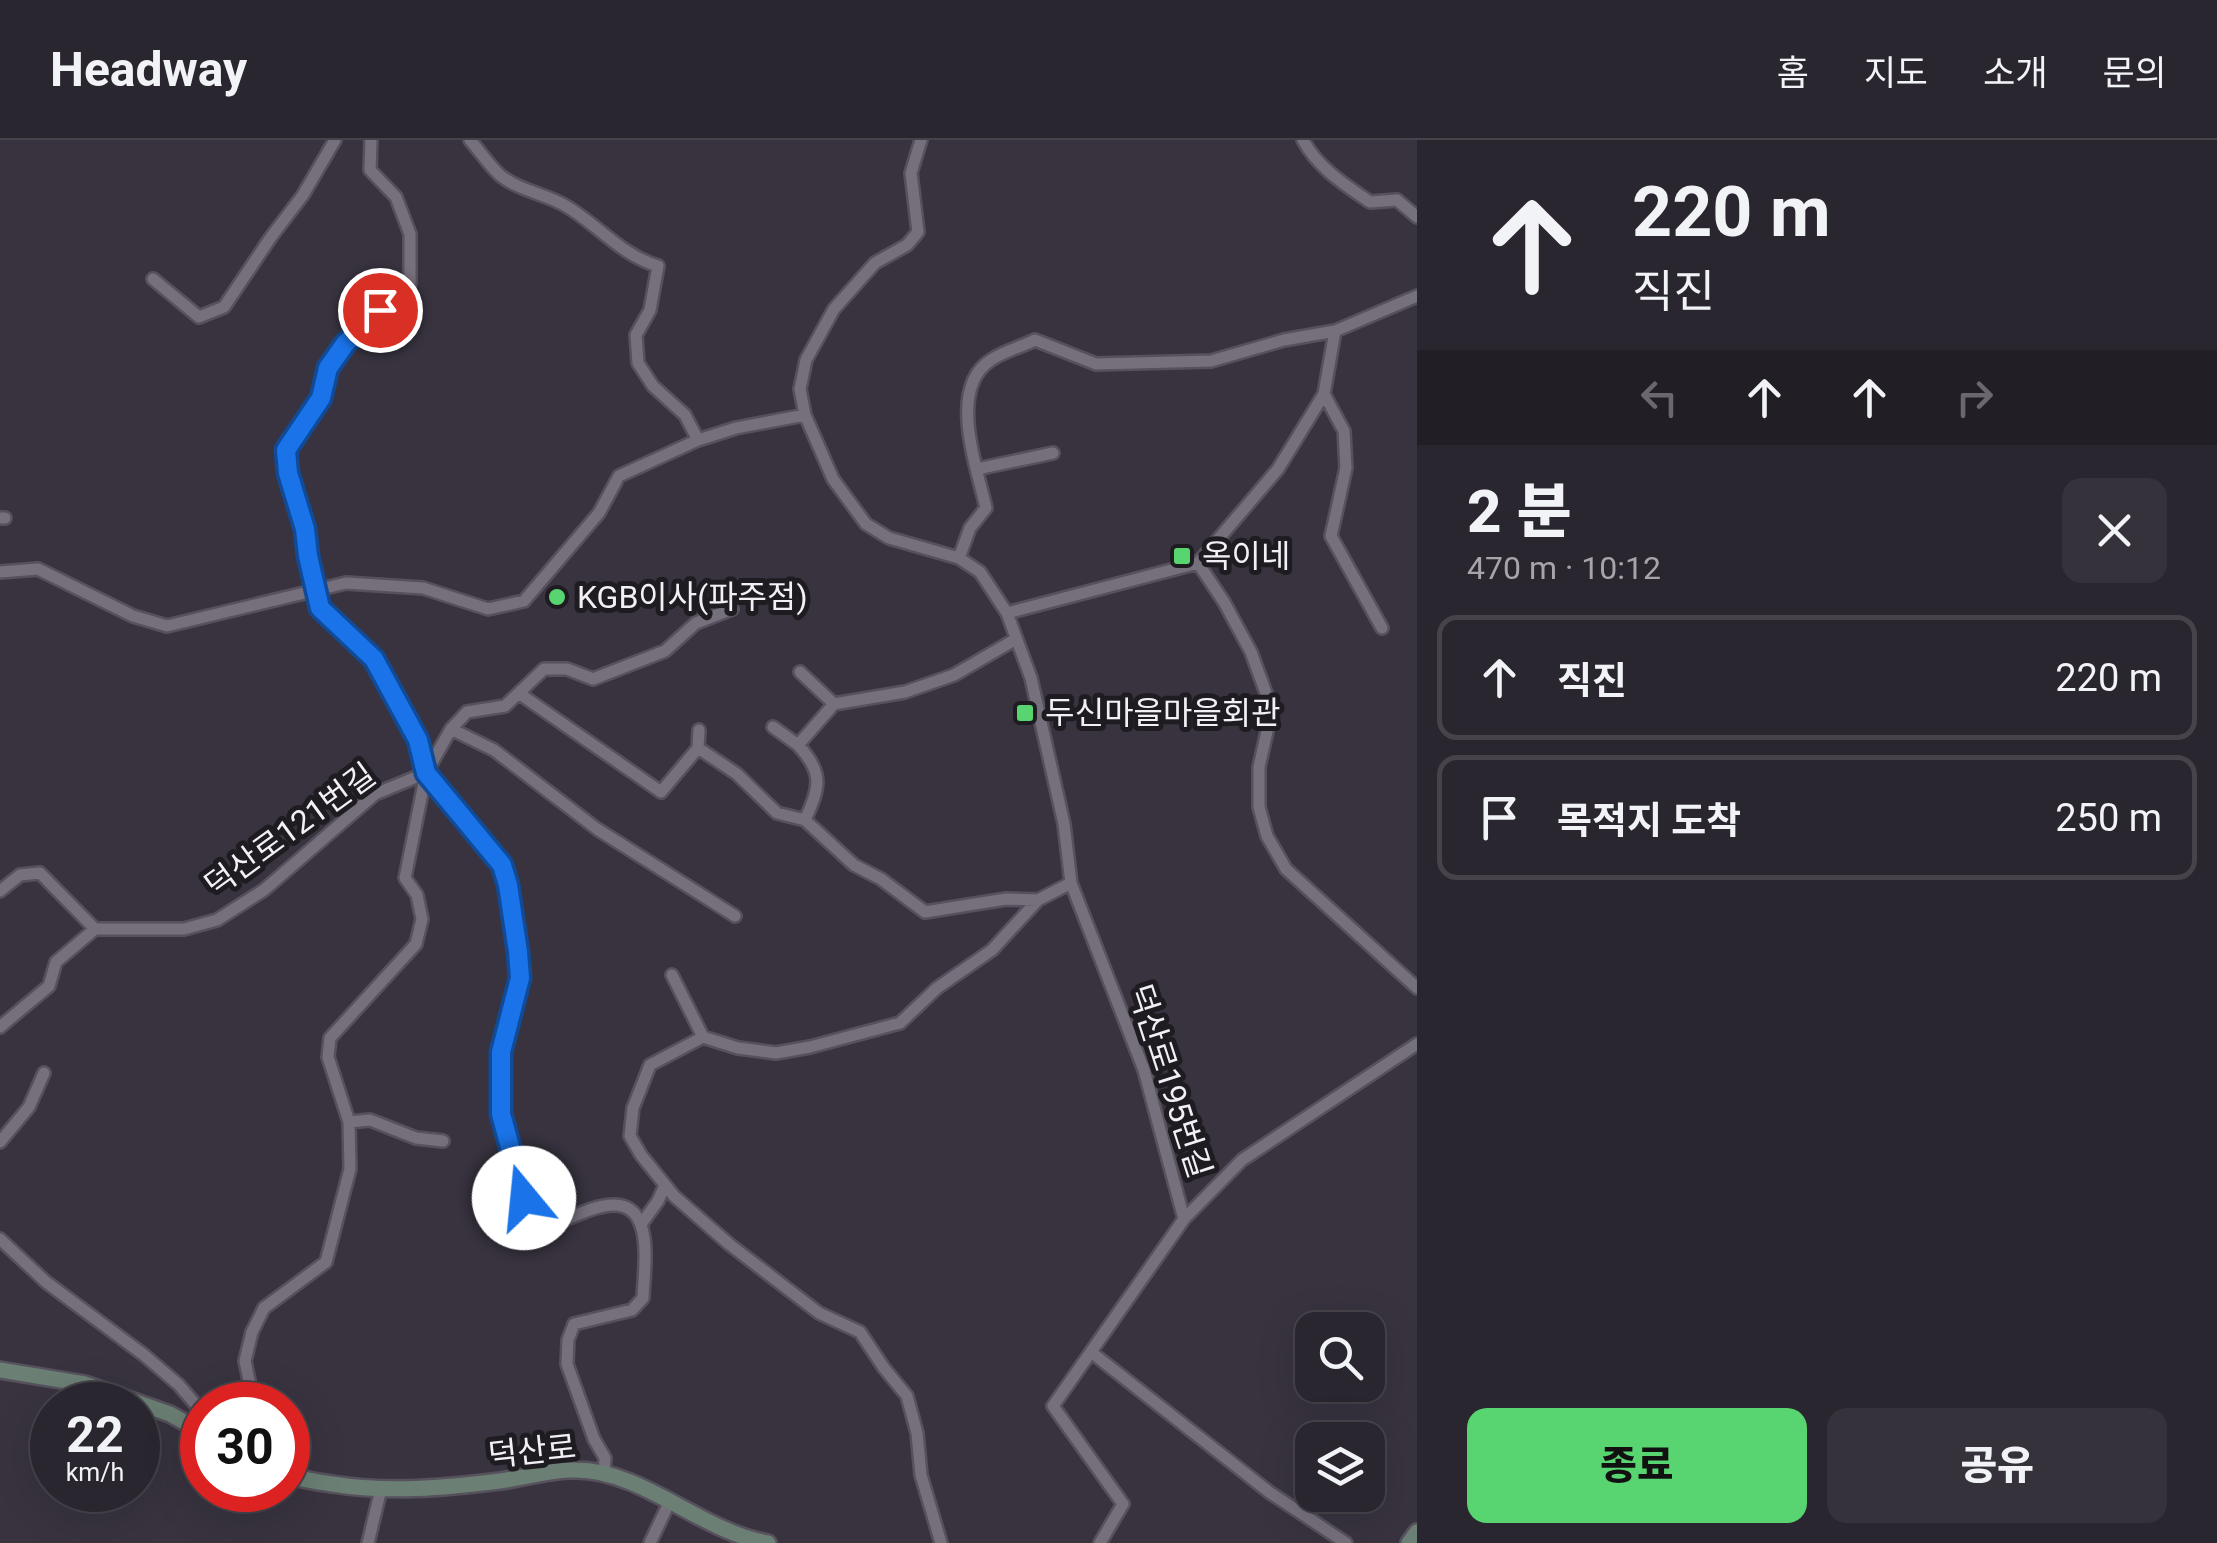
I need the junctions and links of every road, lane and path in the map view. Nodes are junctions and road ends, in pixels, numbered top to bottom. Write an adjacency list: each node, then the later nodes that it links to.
1 (335, 140): 7 (street)
2 (371, 140): 18 (street)
3 (470, 140): 12 (street)
4 (921, 140): 11 (street, 덕산로195번길)
5 (1304, 140): 6 (street)
6 (1417, 216)
7 (152, 280)
8 (1417, 296): 9 (street)
9 (1335, 331): 10 (street); 14 (street)
10 (1324, 394): 16 (street); 21 (street)
11 (805, 415): 12 (street); 15 (street, 덕산로195번길)
12 (698, 440): 18 (street)
13 (1053, 453): 14 (street)
14 (977, 469): 15 (street)
15 (958, 558): 20 (street, 덕산로195번길)
16 (1198, 563): 20 (street); 39 (street)
17 (0, 572): 18 (street)
18 (316, 590): 31 (street)
19 (732, 609): 24 (street)
20 (1007, 613): 22 (street, 덕산로195번길)
21 (1382, 628)
22 (1016, 638): 25 (street); 33 (street, 덕산로195번길)
23 (800, 672): 25 (street)
24 (520, 694): 27 (street); 30 (street)
25 (834, 704): 29 (street)
26 (773, 726): 29 (street)
27 (451, 729): 31 (street, 덕산로121번길); 36 (street)
28 (699, 730): 30 (street)
29 (798, 745): 32 (street)
30 (698, 748): 32 (street)
31 (426, 773): 37 (street, 덕산로121번길); 44 (street); 49 (street)
32 (805, 820): 35 (street)
33 (1071, 883): 35 (street); 48 (street, 덕산로195번길)
34 (0, 891): 37 (street)
35 (1038, 900): 41 (street)
36 (735, 916)
37 (96, 929): 40 (street)
38 (672, 976): 41 (street)
39 (1417, 988)
40 (0, 1027)
41 (703, 1037): 47 (street)
42 (1417, 1044): 48 (street)
43 (44, 1073): 46 (street)
44 (349, 1122): 45 (street); 53 (street)
45 (443, 1141)
46 (0, 1142)
47 (665, 1185): 49 (street); 64 (street)
48 (1184, 1218): 51 (street, 덕산로195번길)
49 (642, 1223): 56 (street)
50 (0, 1239): 54 (street)
51 (1091, 1352): 65 (street, 덕산로195번길); 66 (street)
52 (0, 1370): 55 (street)
53 (249, 1382)
54 (180, 1386)
55 (180, 1420)
56 (604, 1474): 58 (street, 덕산로); 59 (street, 덕산로)
57 (310, 1481): 58 (street, 덕산로)
58 (381, 1489): 61 (street)
59 (670, 1502): 62 (street); 63 (street, 덕산로)
60 (1417, 1532): 67 (street)
61 (368, 1543)
62 (650, 1543)
63 (768, 1543)
64 (940, 1543)
65 (1100, 1543)
66 (1346, 1543)
67 (1409, 1543)

